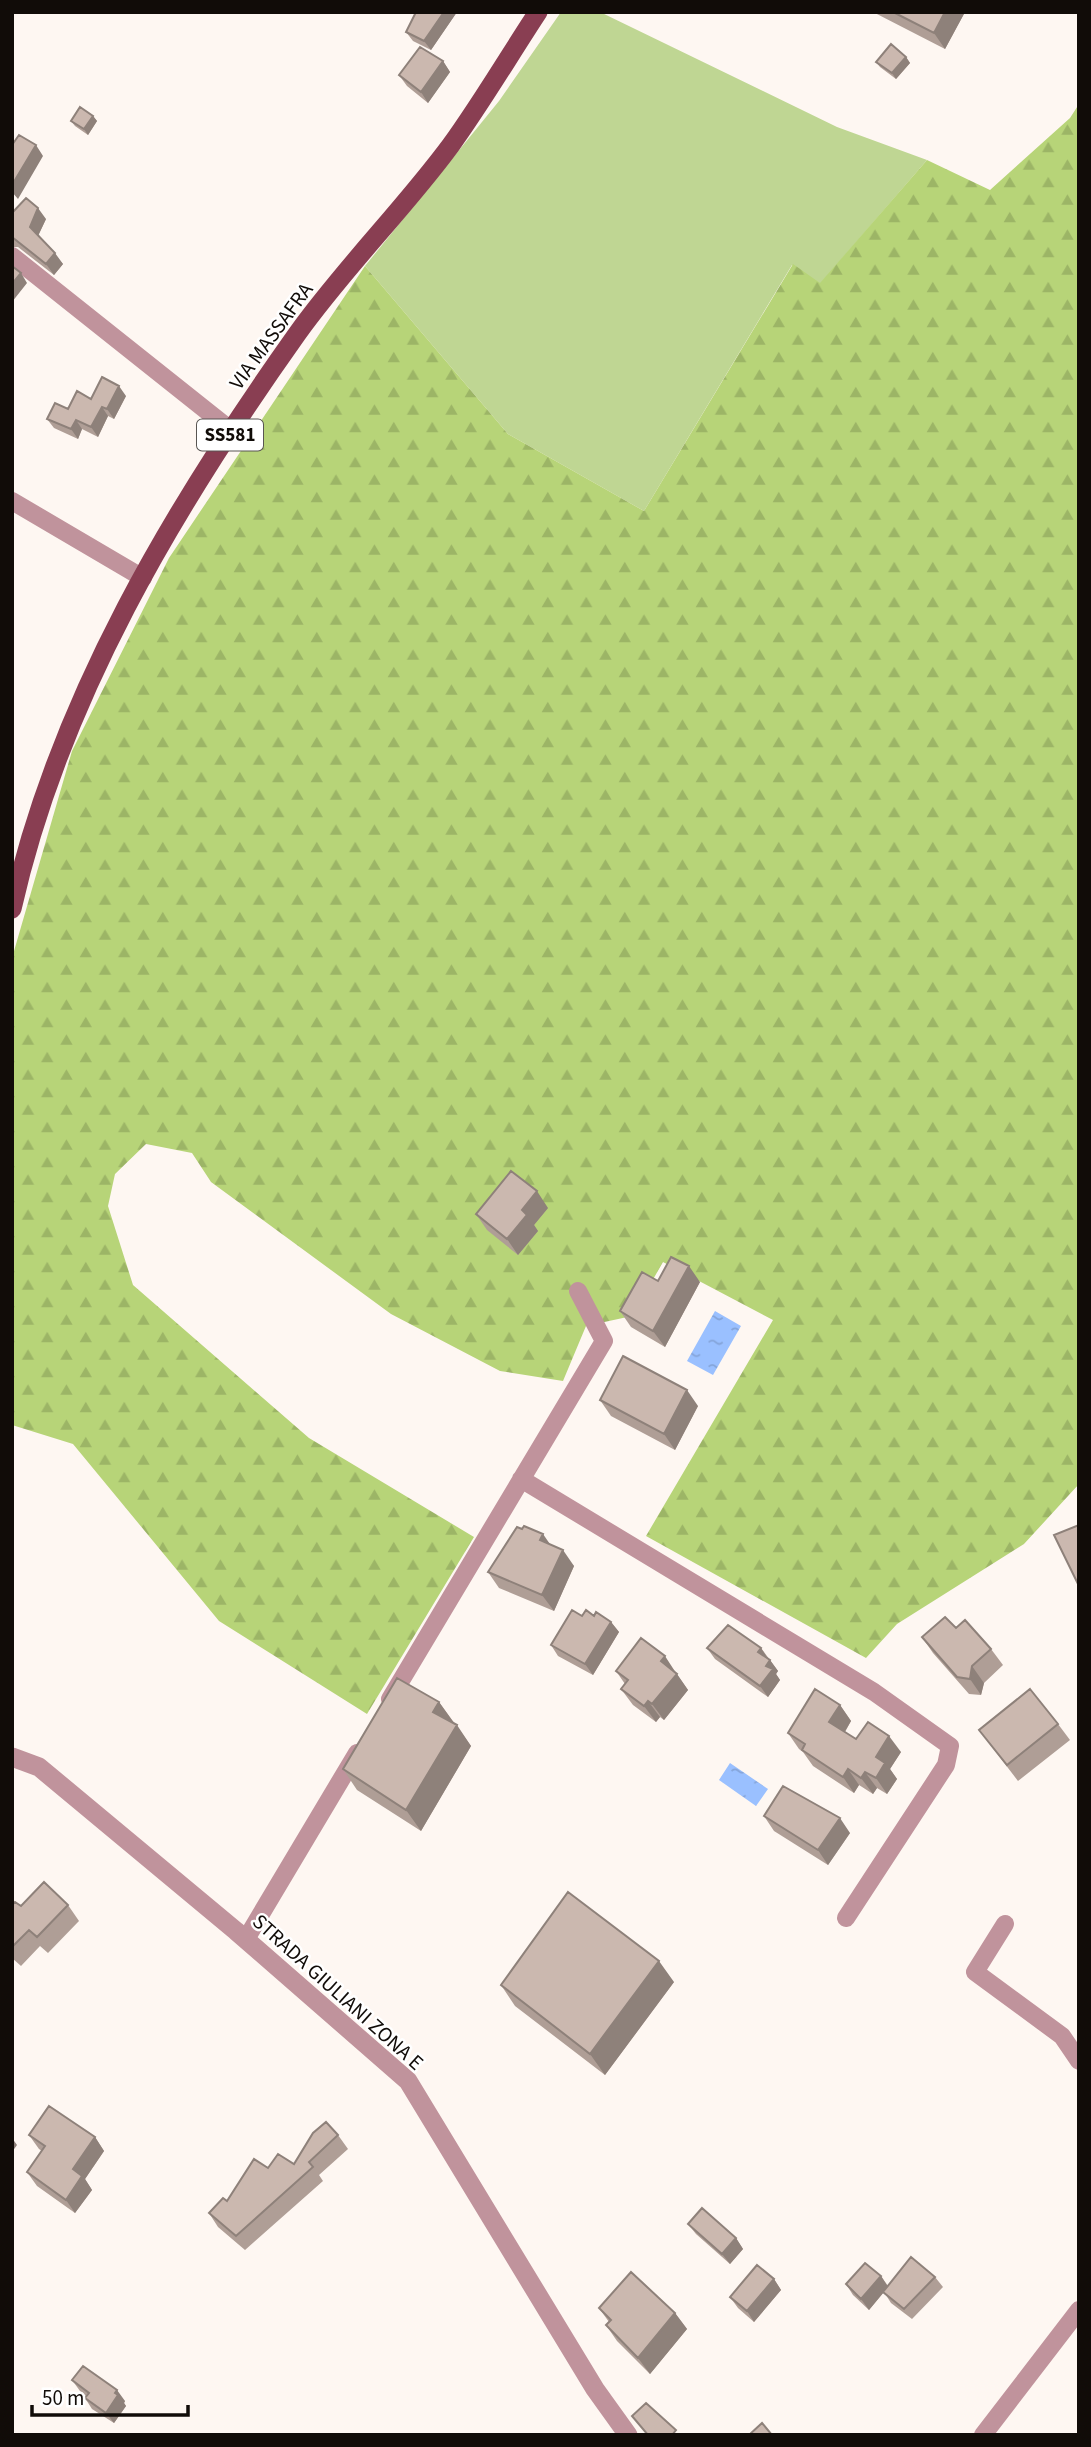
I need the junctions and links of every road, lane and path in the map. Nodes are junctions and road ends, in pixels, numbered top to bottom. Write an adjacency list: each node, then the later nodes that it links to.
1 (538, 12): 3 (main road, VIA MASSAFRA / SS581)
2 (12, 256): 3 (street)
3 (232, 431): 5 (main road, VIA MASSAFRA / SS581)
4 (12, 501): 5 (street)
5 (143, 578): 6 (main road, VIA MASSAFRA / SS581)
6 (12, 909)
7 (578, 1291): 8 (street)
8 (521, 1479): 9 (street); 12 (street)
9 (380, 1715)
10 (366, 1738): 14 (street)
11 (12, 1757): 14 (street, STRADA GIULIANI ZONA E)
12 (846, 1918)
13 (1005, 1924): 15 (street)
14 (246, 1939): 17 (street, STRADA GIULIANI ZONA E)
15 (1079, 2061)
16 (1079, 2310): 18 (street)
17 (628, 2435)
18 (983, 2435)

